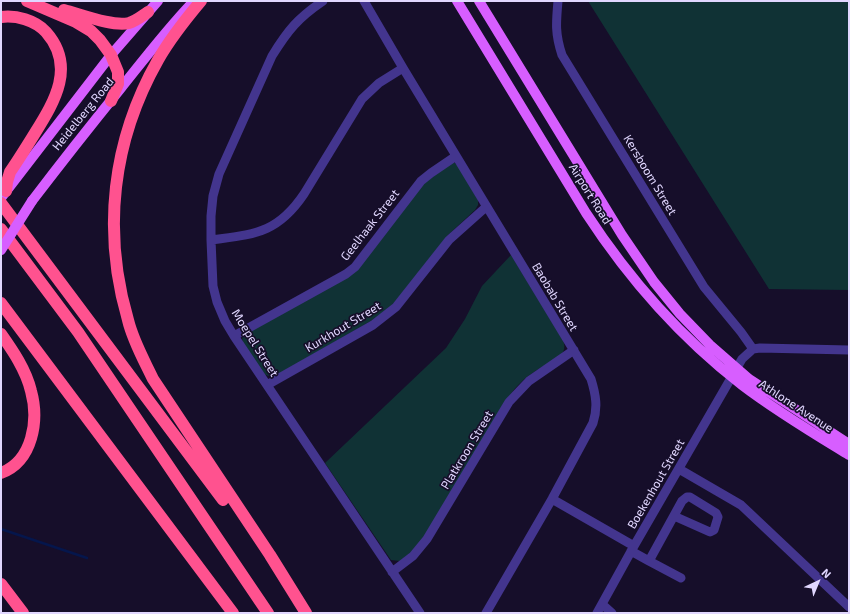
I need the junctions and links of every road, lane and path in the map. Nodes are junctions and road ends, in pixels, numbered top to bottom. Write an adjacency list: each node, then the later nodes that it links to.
1 (27, 1): 13 (highway)
2 (36, 1): 11 (highway)
3 (158, 1): 11 (main road, Heidelberg Road)
4 (194, 1): 15 (main road, Heidelberg Road)
5 (201, 1): 48 (highway)
6 (323, 1): 22 (street, Moepel Street)
7 (364, 1): 14 (street, Baobab Street)
8 (457, 1): 30 (main road, Airport Road)
9 (479, 1): 30 (main road, Airport Road)
10 (558, 1): 27 (street, Kersboom Street)
11 (148, 12): 13 (main road, Heidelberg Road)
12 (1, 17): 17 (highway)
13 (111, 55): 15 (highway); 17 (main road, Heidelberg Road)
14 (402, 68): 16 (street, Baobab Street); 22 (street)
15 (111, 101): 23 (main road, Heidelberg Road, bridge)
16 (456, 156): 20 (street, Baobab Street); 26 (street, Geelhaak Street)
17 (13, 175): 18 (highway)
18 (3, 194)
19 (1, 203): 48 (highway)
20 (486, 207): 28 (street, Baobab Street); 31 (street, Kurkhout Street)
21 (1, 229): 47 (highway)
22 (211, 240): 26 (street, Moepel Street)
23 (1, 250)
24 (1, 303): 46 (highway)
25 (1, 334): 35 (highway)
26 (234, 336): 31 (street, Moepel Street)
27 (753, 349): 29 (street); 30 (street, Boekenhout Street)
28 (574, 350): 36 (street, Baobab Street); 40 (street, Platkroon Street)
29 (849, 350)
30 (733, 372): 32 (main road, Athlone Avenue); 33 (main road, Athlone Avenue); 34 (street, Boekenhout Street)
31 (267, 385): 40 (street, Moepel Street)
32 (849, 444)
33 (849, 455)
34 (678, 469): 38 (street, Boekenhout Street); 44 (street)
35 (1, 473)
36 (552, 499): 38 (street); 50 (street, Baobab Street)
37 (674, 516): 37 (street); 39 (street)
38 (633, 548): 39 (street); 43 (street, Boekenhout Street)
39 (649, 561): 41 (street)
40 (392, 572): 49 (street, Moepel Street)
41 (681, 578)
42 (1, 584): 45 (highway)
43 (602, 604): 51 (street, Boekenhout Street); 52 (street)
44 (849, 607)
45 (23, 613)
46 (233, 613)
47 (268, 613)
48 (305, 613)
49 (420, 613)
50 (486, 613)
51 (597, 613)
52 (612, 613)

